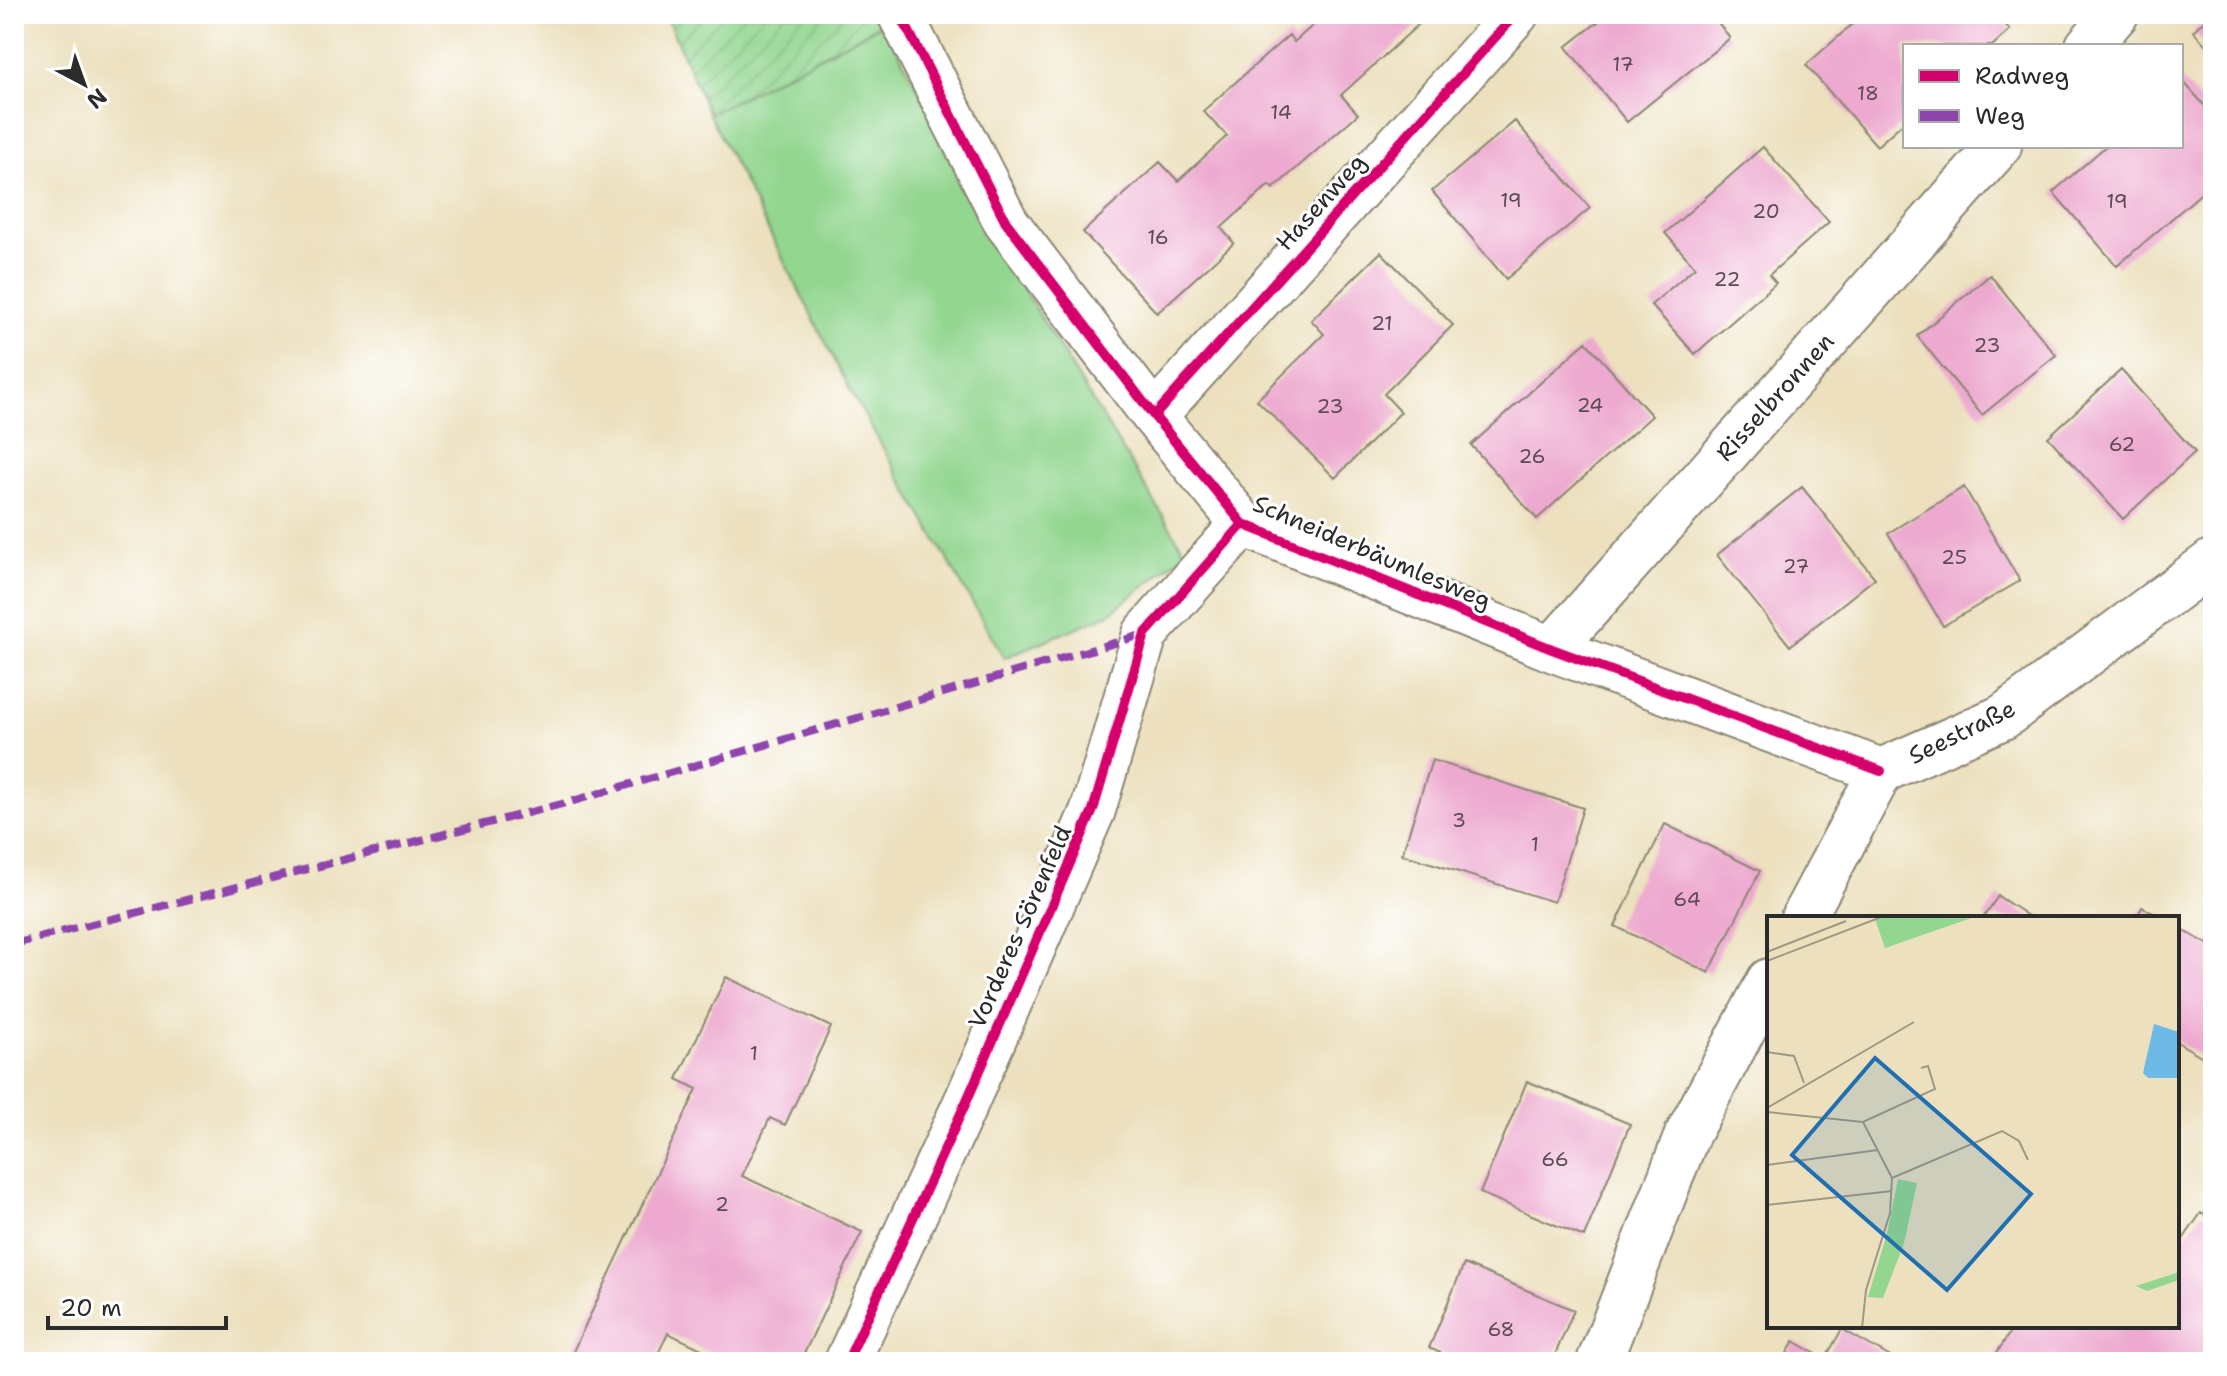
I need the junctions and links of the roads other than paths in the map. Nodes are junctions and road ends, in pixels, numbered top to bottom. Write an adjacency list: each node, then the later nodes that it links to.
1 (900, 14): 6 (street, Schneiderbäumlesweg)
2 (1516, 14): 6 (street, Hasenweg)
3 (2116, 14): 4 (street)
4 (2090, 44)
5 (1997, 148): 9 (street, Risselbronnen)
6 (1154, 416): 7 (street, Schneiderbäumlesweg)
7 (1243, 524): 9 (street, Schneiderbäumlesweg); 13 (street, Vorderes Sörenfeld)
8 (2213, 561): 10 (street, Seestraße)
9 (1552, 649): 10 (street, Schneiderbäumlesweg)
10 (1881, 771): 11 (street, Seestraße)
11 (1804, 916)
12 (1767, 985): 14 (street)
13 (847, 1362)
14 (1599, 1362)

